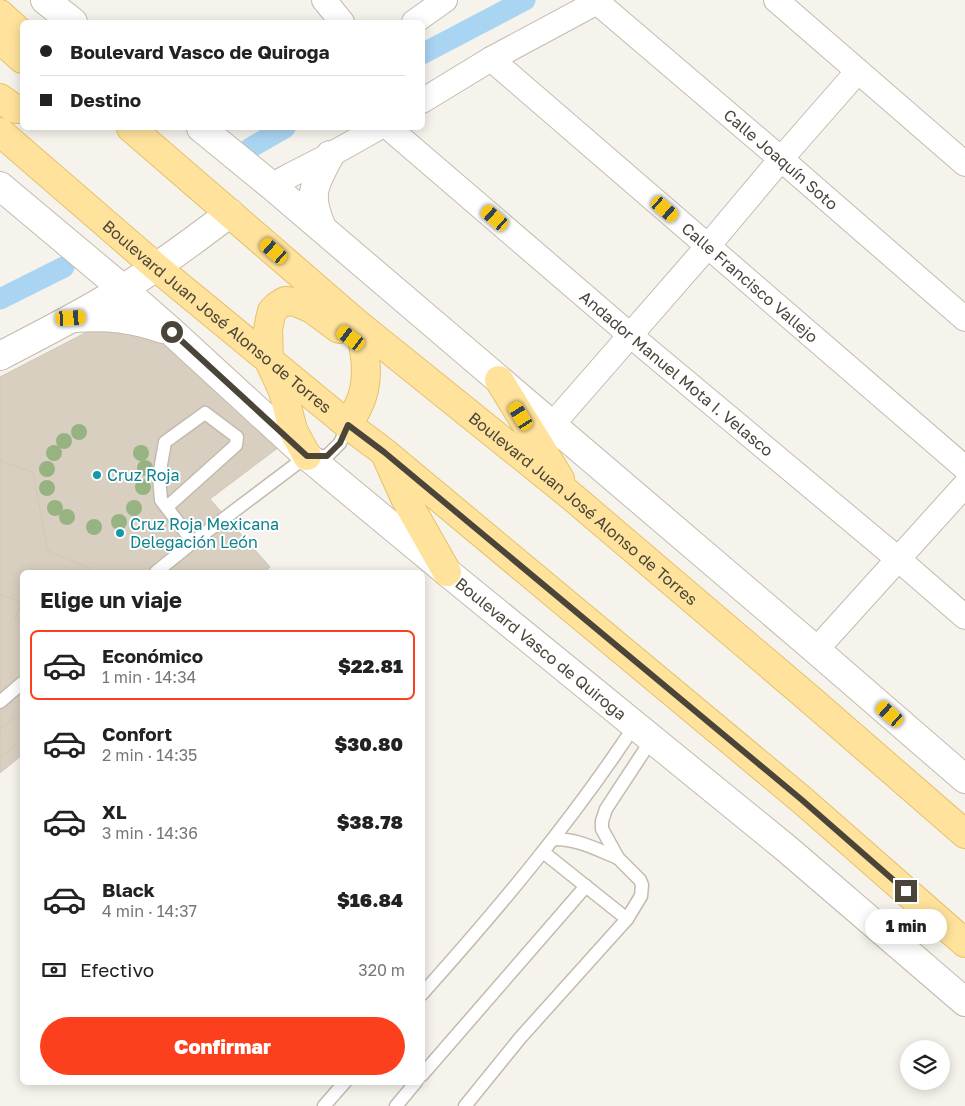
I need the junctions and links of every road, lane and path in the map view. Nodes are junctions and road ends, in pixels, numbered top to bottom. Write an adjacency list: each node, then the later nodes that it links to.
1 (45, 0): 7 (street)
2 (324, 0): 8 (street)
3 (445, 0): 9 (street)
4 (776, 0): 14 (street)
5 (599, 1): 13 (street); 24 (street, Calle Joaquín Soto)
6 (0, 14): 10 (main road)
7 (70, 20)
8 (340, 20)
9 (417, 20)
10 (20, 32)
11 (0, 39): 12 (main road)
12 (20, 57)
13 (491, 59): 16 (street); 30 (street, Calle Francisco Vallejo)
14 (858, 71): 24 (street); 25 (street)
15 (0, 98): 17 (main road)
16 (425, 99)
17 (20, 109)
18 (133, 130): 28 (main road)
19 (203, 130): 27 (street)
20 (374, 130): 23 (street)
21 (391, 130): 36 (street, Andador Manuel Mota I. Velasco)
22 (0, 132): 31 (main road, Boulevard Juan José Alonso de Torres)
23 (330, 155): 27 (street); 29 (street)
24 (781, 159): 30 (street); 34 (street, Calle Joaquín Soto)
25 (965, 164)
26 (0, 186): 32 (street, Boulevard Vasco de Quiroga)
27 (272, 186): 29 (street)
28 (230, 213): 31 (street); 37 (main road)
29 (322, 228): 40 (street)
30 (708, 246): 36 (street); 45 (street, Calle Francisco Vallejo)
31 (156, 267): 32 (street); 39 (main road, Boulevard Juan José Alonso de Torres)
32 (123, 289): 33 (street); 35 (street, Boulevard Vasco de Quiroga)
33 (71, 318): 35 (street); 38 (street)
34 (965, 319)
35 (172, 332): 44 (street, Boulevard Vasco de Quiroga)
36 (630, 335): 42 (street); 50 (street, Andador Manuel Mota I. Velasco)
37 (362, 337): 39 (main road); 41 (main road); 47 (main road, Boulevard Juan José Alonso de Torres)
38 (0, 356)
39 (269, 361): 41 (main road, Boulevard Juan José Alonso de Torres); 44 (main road)
40 (499, 380): 42 (street); 47 (main road)
41 (348, 425): 43 (main road, Boulevard Juan José Alonso de Torres); 44 (lane)
42 (552, 425): 54 (street)
43 (384, 452): 52 (main road); 66 (main road, Boulevard Juan José Alonso de Torres)
44 (307, 456): 49 (lane); 52 (street, Boulevard Vasco de Quiroga)
45 (965, 468)
46 (965, 485): 50 (street)
47 (570, 496): 59 (main road, Boulevard Juan José Alonso de Torres)
48 (167, 507): 48 (lane); 49 (lane)
49 (193, 542): 51 (lane)
50 (898, 558): 53 (street, Andador Manuel Mota I. Velasco); 54 (street)
51 (158, 570)
52 (447, 572): 57 (street, Boulevard Vasco de Quiroga)
53 (965, 618)
54 (816, 650): 58 (street)
55 (20, 685): 56 (lane)
56 (0, 702)
57 (644, 732): 61 (lane); 63 (lane); 68 (street, Boulevard Vasco de Quiroga)
58 (965, 779)
59 (953, 820): 60 (main road, Boulevard Juan José Alonso de Torres)
60 (965, 834)
61 (554, 839): 62 (lane); 63 (lane)
62 (543, 852): 64 (lane); 67 (lane)
63 (618, 858): 65 (lane)
64 (586, 886): 65 (lane); 69 (lane)
65 (627, 919): 74 (lane)
66 (965, 943)
67 (425, 991)
68 (965, 1002)
69 (425, 1072)
70 (342, 1085): 72 (lane)
71 (414, 1085): 73 (lane)
72 (324, 1106)
73 (396, 1106)
74 (465, 1106)

